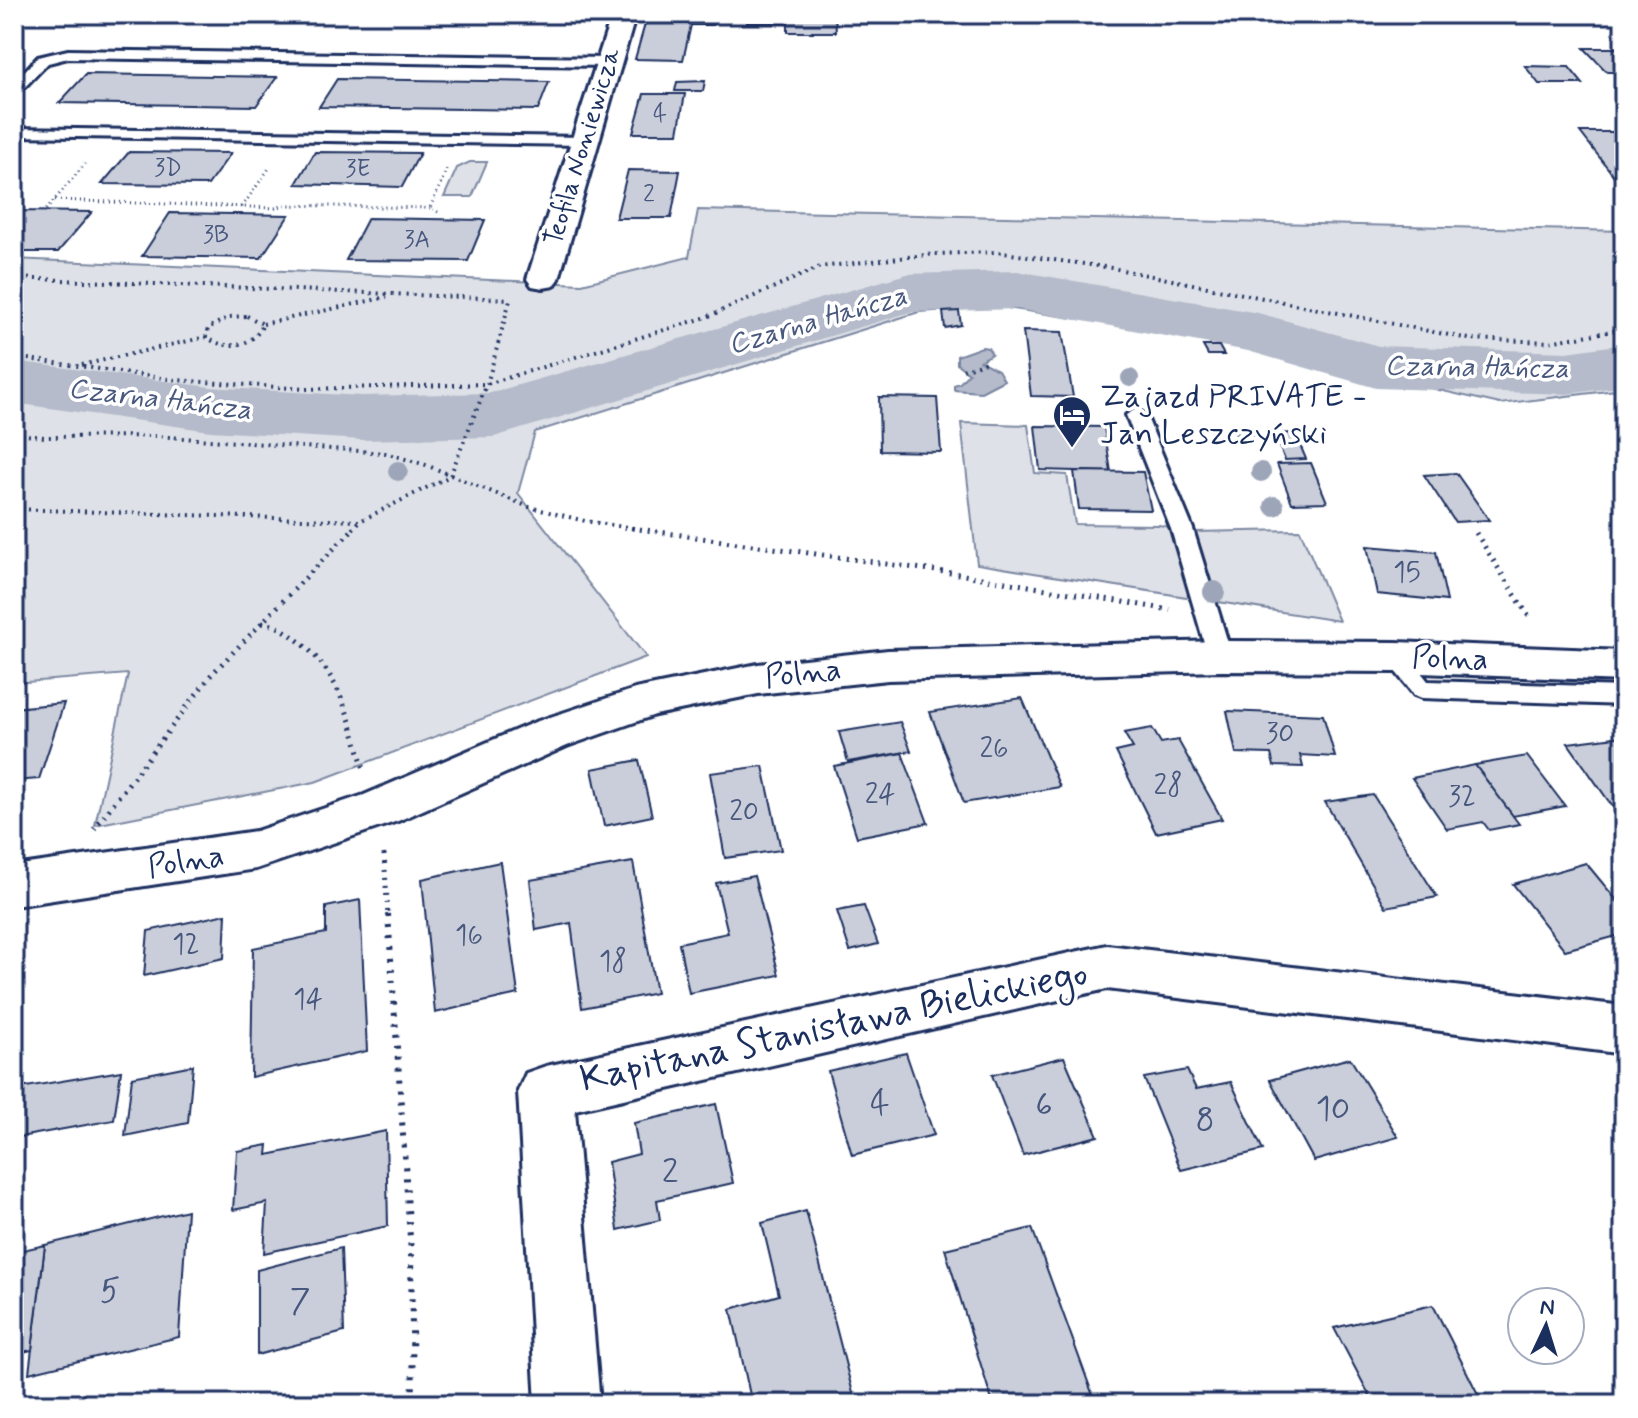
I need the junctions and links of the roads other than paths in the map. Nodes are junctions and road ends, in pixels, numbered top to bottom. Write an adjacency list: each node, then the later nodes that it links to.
1 (624, 14): 2 (street, Teofila Noniewicza)
2 (608, 62): 3 (lane); 5 (street, Teofila Noniewicza)
3 (14, 90)
4 (14, 132): 5 (lane)
5 (585, 141): 6 (street, Teofila Noniewicza)
6 (543, 279)
7 (1136, 415): 8 (lane)
8 (1214, 636): 9 (street, Polna); 12 (street, Polna)
9 (1396, 657): 10 (street, Polna); 11 (lane)
10 (1624, 666)
11 (1624, 696)
12 (14, 886)
13 (1624, 1030): 14 (street, Kapitana Stanisława Bielickiego)
14 (568, 1404)

